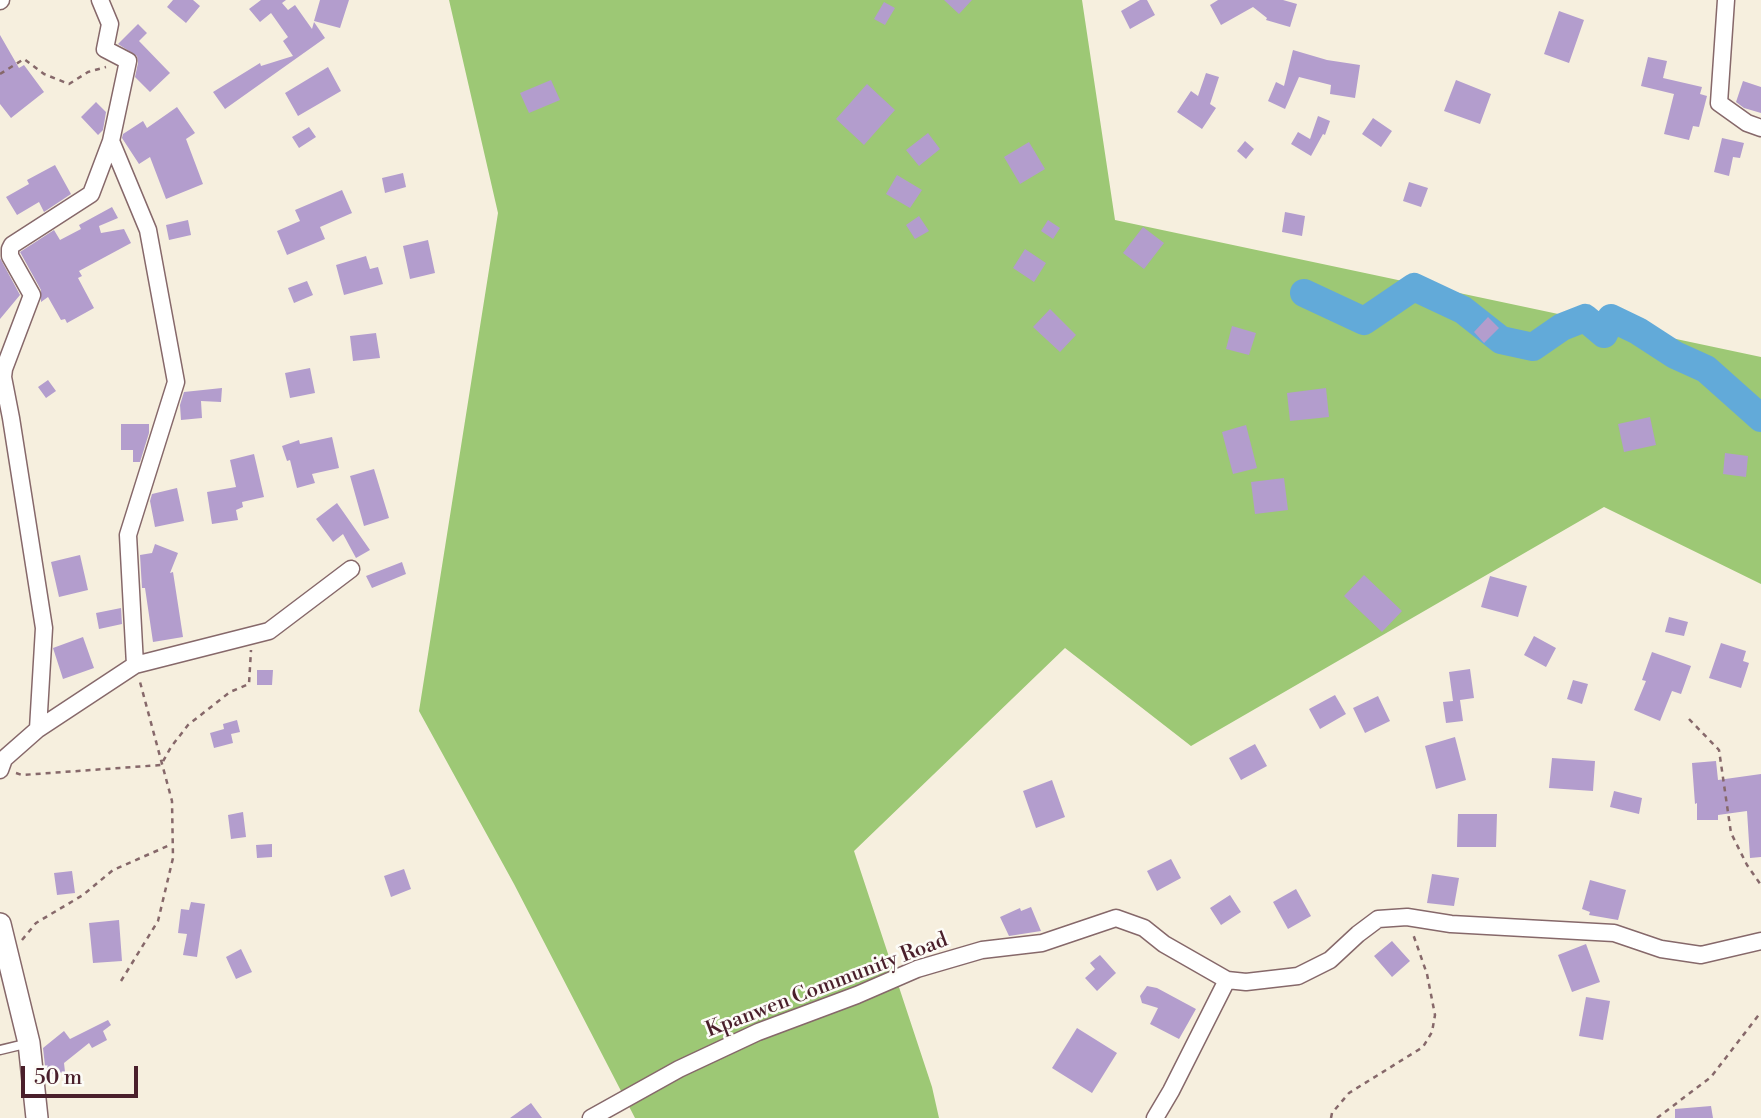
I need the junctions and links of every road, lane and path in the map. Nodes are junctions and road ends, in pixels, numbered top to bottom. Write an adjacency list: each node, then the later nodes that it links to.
1 (100, 0): 3 (street)
2 (1726, 0): 5 (street)
3 (128, 61): 4 (path); 6 (street)
4 (0, 74)
5 (1761, 128)
6 (111, 141): 9 (street); 11 (street)
7 (351, 569): 8 (street)
8 (253, 637): 9 (street); 12 (path)
9 (135, 665): 11 (street); 12 (path)
10 (1689, 719): 15 (path)
11 (38, 729): 13 (street)
12 (161, 765): 13 (path); 14 (path)
13 (1, 769)
14 (172, 845): 19 (path); 21 (path)
15 (1761, 885)
16 (1407, 917): 18 (street, Kpanwen Community Road); 20 (street, Kpanwen Community Road); 28 (path)
17 (0, 924): 19 (street)
18 (1761, 941)
19 (8, 956): 23 (street)
20 (1227, 980): 26 (street, Kpanwen Community Road); 27 (street)
21 (121, 981)
22 (1761, 1012): 29 (path)
23 (29, 1043): 24 (lane); 25 (street)
24 (0, 1050)
25 (37, 1118)
26 (591, 1118)
27 (1155, 1118)
28 (1331, 1118)
29 (1657, 1118)

